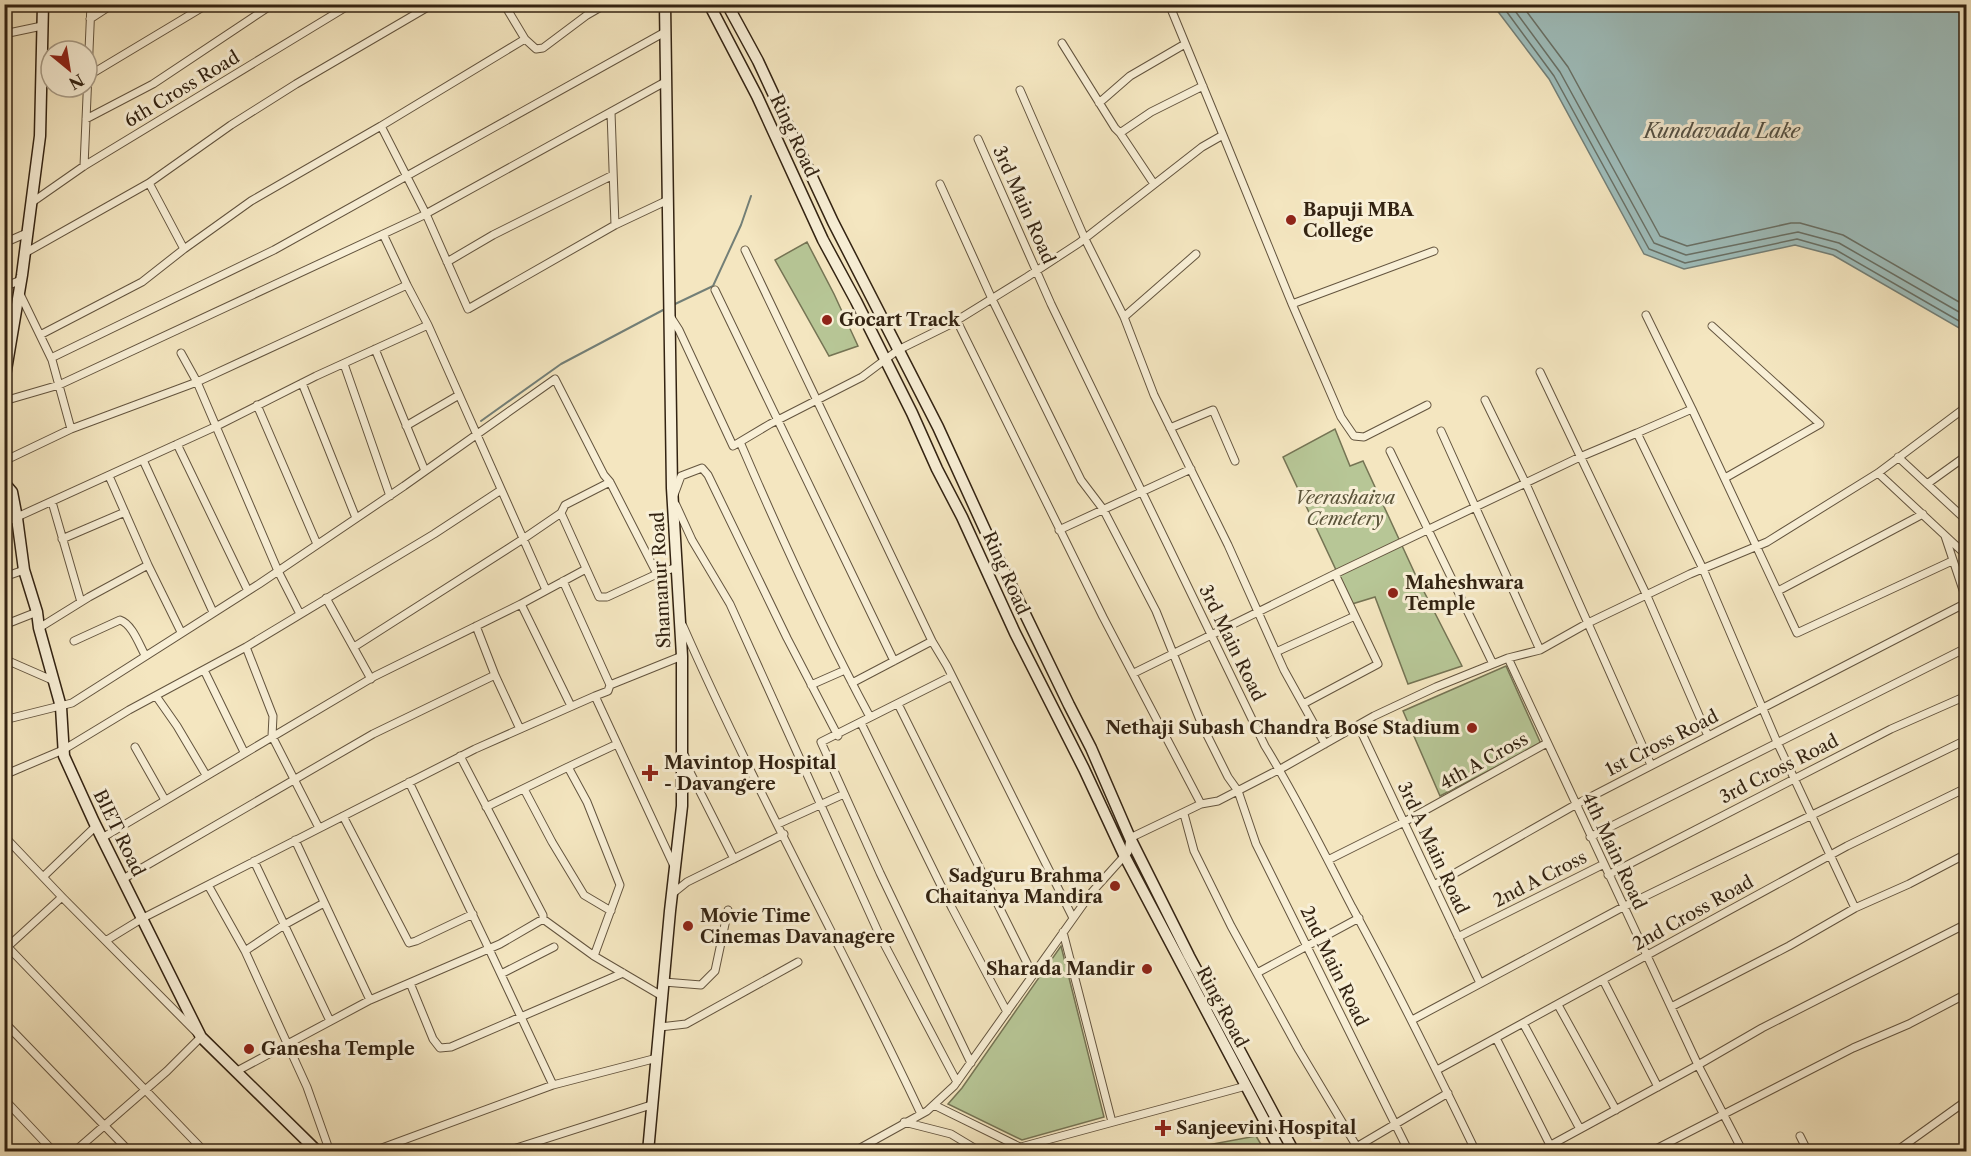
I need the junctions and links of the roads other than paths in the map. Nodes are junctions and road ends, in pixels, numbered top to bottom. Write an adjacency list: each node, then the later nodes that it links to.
1 (43, 4): 15 (main road)
2 (91, 4): 14 (street)
3 (112, 4): 14 (street)
4 (208, 4): 22 (street)
5 (273, 4): 29 (street)
6 (351, 4): 34 (street, 6th Cross Road)
7 (433, 4): 37 (street)
8 (504, 4): 19 (street)
9 (606, 4): 19 (street)
10 (665, 4): 16 (main road, Shamanur Road)
11 (709, 4): 74 (main road, Ring Road)
12 (728, 4): 71 (main road, Ring Road)
13 (1169, 4): 21 (street)
14 (90, 19): 18 (street)
15 (42, 26): 17 (street); 41 (main road)
16 (665, 32): 23 (main road, Shamanur Road); 36 (street)
17 (4, 34)
18 (89, 39)
19 (525, 39): 30 (street)
20 (1062, 43): 27 (street)
21 (1185, 45): 24 (street); 27 (street)
22 (99, 69)
23 (665, 82): 28 (street); 40 (main road, Shamanur Road)
24 (1203, 86): 31 (street); 32 (street)
25 (1020, 90): 46 (street)
26 (87, 99): 29 (street)
27 (1100, 103): 31 (street)
28 (611, 112): 35 (street); 42 (street)
29 (86, 119): 34 (street)
30 (381, 126): 36 (street); 48 (street)
31 (1120, 133): 39 (street)
32 (1223, 135): 39 (street); 61 (street)
33 (978, 139): 54 (street, 3rd Main Road)
34 (84, 166): 41 (street, 6th Cross Road)
35 (613, 175): 43 (street); 53 (street)
36 (406, 176): 42 (street); 73 (street)
37 (149, 183): 48 (street); 51 (street)
38 (940, 184): 60 (street, 2nd Main Road)
39 (1154, 184): 46 (street)
40 (668, 200): 43 (street); 62 (main road, Shamanur Road)
41 (31, 203): 44 (main road)
42 (426, 214): 45 (street); 53 (street)
43 (615, 225): 53 (street)
44 (27, 233): 47 (street); 51 (main road)
45 (383, 234): 56 (street); 80 (street)
46 (1085, 239): 54 (street); 64 (street)
47 (4, 243)
48 (184, 249): 69 (street)
49 (745, 250): 82 (street)
50 (1434, 251): 61 (street)
51 (25, 253): 55 (main road)
52 (1196, 254): 64 (street)
53 (447, 262)
54 (1037, 271): 60 (street); 116 (street, 3rd Main Road)
55 (21, 280): 57 (street); 59 (main road)
56 (407, 285): 66 (street); 78 (street)
57 (4, 287)
58 (715, 290): 89 (street)
59 (19, 292): 68 (main road); 69 (street)
60 (992, 299): 65 (street); 123 (street, 2nd Main Road)
61 (1292, 304): 86 (street)
62 (670, 310): 97 (street); 119 (main road, Shamanur Road)
63 (1646, 315): 88 (street)
64 (1124, 317): 92 (street)
65 (957, 321): 71 (street); 132 (street)
66 (428, 325): 70 (street); 81 (street)
67 (1712, 326): 111 (street)
68 (9, 334): 77 (main road)
69 (40, 335): 73 (street)
70 (375, 349): 75 (street); 91 (street)
71 (898, 350): 74 (street); 249 (main road, Ring Road)
72 (181, 353): 78 (street)
73 (51, 358): 80 (street)
74 (884, 359): 82 (street); 252 (main road, Ring Road)
75 (344, 364): 79 (street); 118 (street)
76 (1540, 372): 101 (street)
77 (4, 382)
78 (196, 382): 90 (street); 93 (street)
79 (302, 383): 85 (street); 129 (street)
80 (59, 386): 84 (street); 93 (street)
81 (459, 395): 91 (street); 96 (street)
82 (816, 400): 89 (street); 172 (street)
83 (1485, 400): 113 (street)
84 (4, 401)
85 (258, 405): 90 (street); 137 (street)
86 (1427, 405)
87 (1966, 407): 102 (street)
88 (1692, 409): 95 (street); 111 (street)
89 (778, 420): 97 (street); 183 (street)
90 (215, 426): 98 (street); 146 (street)
91 (406, 426): 107 (street)
92 (1170, 428): 105 (street); 106 (street)
93 (71, 429): 104 (street)
94 (1441, 431): 121 (street)
95 (1637, 433): 101 (street); 144 (street)
96 (476, 435): 107 (street); 112 (street); 115 (street)
97 (740, 442): 186 (street)
98 (177, 444): 103 (street); 152 (street)
99 (1390, 451): 133 (street)
100 (1966, 456): 114 (street)
101 (1580, 457): 113 (street); 154 (street)
102 (1899, 458): 108 (street); 114 (street)
103 (143, 460): 110 (street); 160 (street)
104 (4, 461)
105 (1235, 461)
106 (1191, 469): 116 (street); 161 (street)
107 (425, 471): 118 (street)
108 (1878, 473): 127 (street); 138 (street)
109 (4, 475): 117 (main road, BIET Road)
110 (109, 476): 120 (street); 124 (street)
111 (1725, 478): 138 (street)
112 (610, 483): 126 (street); 147 (street)
113 (1526, 484): 121 (street); 165 (street)
114 (1927, 484): 125 (street)
115 (501, 490): 136 (street); 155 (street)
116 (1143, 492): 123 (street); 170 (street, 3rd Main Road)
117 (8, 494): 128 (main road, BIET Road)
118 (390, 495): 129 (street)
119 (673, 499): 142 (main road, Shamanur Road); 194 (street); 235 (street)
120 (52, 502): 128 (street); 135 (street)
121 (1477, 507): 133 (street); 176 (street)
122 (1966, 507): 125 (street)
123 (1103, 509): 132 (street); 178 (street, 2nd Main Road)
124 (125, 512): 135 (street); 141 (street)
125 (1959, 512): 130 (street)
126 (561, 513): 136 (street); 143 (street)
127 (1923, 514): 134 (street); 153 (street)
128 (17, 518): 131 (street); 145 (main road, BIET Road)
129 (356, 518): 137 (street)
130 (1966, 520)
131 (4, 523)
132 (1059, 530): 187 (street)
133 (1429, 531): 148 (street); 184 (street)
134 (1945, 535): 139 (street); 140 (street)
135 (62, 539): 157 (street)
136 (523, 539): 151 (street); 174 (street)
137 (317, 544): 146 (street)
138 (1756, 547): 144 (street); 153 (street)
139 (1966, 555)
140 (1952, 561): 153 (street); 156 (street)
141 (148, 565): 157 (street); 169 (street)
142 (677, 567): 147 (street); 164 (main road, Shamanur Road)
143 (586, 569): 147 (street); 150 (street)
144 (1703, 569): 154 (street); 202 (street)
145 (24, 570): 149 (street); 159 (main road, BIET Road)
146 (278, 571): 152 (street); 162 (street)
147 (657, 574)
148 (1335, 574): 161 (street); 163 (street)
149 (4, 577)
150 (563, 581): 151 (street); 193 (street)
151 (546, 590): 158 (street)
152 (248, 591): 160 (street)
153 (1778, 591)
154 (1647, 596): 165 (street); 210 (street)
155 (326, 598): 162 (street); 174 (street)
156 (1966, 601): 202 (street, 1st Cross Road)
157 (81, 602): 168 (street)
158 (521, 604): 167 (street); 200 (street)
159 (37, 612): 166 (street); 168 (main road, BIET Road)
160 (213, 612): 169 (street)
161 (1259, 612): 170 (street); 177 (street)
162 (300, 614): 173 (street)
163 (1355, 616): 177 (street); 199 (street)
164 (679, 618): 180 (main road, Shamanur Road); 242 (street)
165 (1588, 623): 176 (street); 221 (street)
166 (4, 625)
167 (476, 626): 188 (street); 190 (street)
168 (39, 628): 191 (main road, BIET Road)
169 (181, 632): 179 (street)
170 (1212, 635): 178 (street); 223 (street, 3rd Main Road)
171 (74, 641): 179 (street)
172 (932, 641): 183 (street); 189 (street)
173 (246, 647): 185 (street); 209 (street)
174 (354, 647): 190 (street)
175 (1966, 648): 213 (street)
176 (1540, 651): 182 (street)
177 (1276, 652): 199 (street)
178 (1174, 654): 187 (street); 231 (street, 2nd Main Road)
179 (145, 655): 201 (street)
180 (682, 656): 193 (street); 212 (main road, Shamanur Road)
181 (4, 658): 191 (street)
182 (1508, 658): 184 (street); 214 (street, 4th Main Road)
183 (894, 661): 192 (street)
184 (1493, 664): 206 (street)
185 (204, 670): 195 (street); 219 (street)
186 (845, 670): 192 (street); 194 (street)
187 (1134, 674): 234 (street)
188 (495, 675): 207 (street); 227 (street)
189 (952, 676): 198 (street); 273 (street)
190 (371, 679): 209 (street)
191 (52, 680): 201 (main road, BIET Road)
192 (852, 683): 203 (street)
193 (610, 685): 196 (street)
194 (811, 685): 208 (street)
195 (156, 696): 218 (street); 224 (street)
196 (595, 696): 200 (street); 215 (street)
197 (1966, 696): 226 (street, 3rd Cross Road)
198 (898, 704): 203 (street); 292 (street)
199 (1303, 704): 216 (street)
200 (571, 706): 207 (street)
201 (61, 707): 204 (street); 218 (main road, BIET Road)
202 (1762, 708): 210 (street, 1st Cross Road); 213 (street)
203 (870, 717): 205 (street)
204 (4, 720)
205 (861, 723): 208 (street); 302 (street)
206 (1358, 725): 216 (street); 241 (street, 3rd A Main Road)
207 (520, 729): 220 (street)
208 (838, 735): 232 (street)
209 (272, 736): 219 (street); 227 (street)
210 (1708, 736): 221 (street, 1st Cross Road)
211 (1966, 740): 239 (street)
212 (681, 742): 254 (street); 258 (main road, Shamanur Road)
213 (1777, 742): 226 (street); 248 (street)
214 (1547, 743): 236 (street, 4th Main Road); 241 (street, 4th A Cross)
215 (617, 744): 222 (street); 258 (street)
216 (1325, 744): 223 (street)
217 (135, 747): 233 (street)
218 (63, 750): 225 (street); 243 (main road, BIET Road)
219 (244, 752): 224 (street)
220 (460, 756): 228 (street); 237 (street)
221 (1651, 765): 236 (street, 1st Cross Road)
222 (568, 767): 230 (street); 270 (street)
223 (1280, 769): 231 (street); 255 (street, 3rd Main Road)
224 (206, 775): 233 (street)
225 (4, 776)
226 (1794, 778): 239 (street); 259 (street, 3rd Cross Road)
227 (294, 781): 244 (street); 261 (street)
228 (409, 782): 240 (street); 271 (street)
229 (1966, 788): 253 (street, 2nd Cross Road)
230 (524, 789): 237 (street); 270 (street)
231 (1238, 791): 234 (street); 283 (street, 2nd Main Road)
232 (844, 794): 235 (street); 313 (street)
233 (165, 800): 247 (street)
234 (1201, 804): 238 (street)
235 (822, 805): 242 (street); 317 (street)
236 (1575, 805): 248 (street, 4th Main Road); 263 (street, 1st Cross Road)
237 (486, 807): 275 (street)
238 (1184, 814): 249 (street); 290 (street)
239 (1811, 814): 253 (street); 267 (street)
240 (344, 816): 244 (street); 271 (street)
241 (1404, 822): 255 (street, 4th A Cross); 263 (street, 3rd A Main Road)
242 (778, 824): 245 (street)
243 (96, 825): 247 (main road, BIET Road); 260 (street)
244 (319, 828): 250 (street)
245 (784, 834): 254 (street); 328 (street)
246 (4, 836): 260 (street)
247 (102, 837): 261 (main road, BIET Road)
248 (1590, 837): 257 (street, 4th Main Road)
249 (1130, 838): 252 (street); 353 (main road, Ring Road)
250 (295, 840): 256 (street); 266 (street)
251 (1966, 854): 268 (street)
252 (1124, 855): 273 (street); 319 (main road, Ring Road)
253 (1830, 855): 268 (street); 287 (street, 2nd Cross Road)
254 (734, 859): 264 (street)
255 (1329, 860): 274 (street, 3rd Main Road)
256 (254, 861): 262 (street); 276 (street)
257 (1604, 864): 259 (street, 4th Main Road); 279 (street, 2nd A Cross)
258 (675, 868): 264 (main road, Shamanur Road)
259 (1608, 875): 267 (street, 4th Main Road)
260 (43, 876): 265 (street)
261 (123, 879): 272 (main road, BIET Road)
262 (208, 885): 272 (street); 285 (street)
263 (1434, 885): 279 (street, 3rd A Main Road)
264 (672, 894): 294 (main road, Shamanur Road)
265 (62, 897): 280 (street); 281 (street)
266 (324, 903): 276 (street); 299 (street)
267 (1623, 907): 287 (street, 4th Main Road); 296 (street)
268 (1855, 908): 301 (street)
269 (728, 910): 294 (street)
270 (611, 911): 286 (street)
271 (472, 914): 284 (street)
272 (143, 918): 280 (street); 309 (main road, BIET Road)
273 (1073, 918): 278 (street)
274 (1359, 918): 283 (street); 304 (street, 3rd Main Road)
275 (543, 919): 284 (street); 286 (street)
276 (284, 924): 285 (street); 305 (street)
277 (1966, 924): 314 (street)
278 (1063, 932): 292 (street); 332 (street)
279 (1458, 937): 296 (street, 3rd A Main Road)
280 (107, 940): 309 (street)
281 (6, 947): 321 (street)
282 (554, 947): 291 (street)
283 (1308, 947): 290 (street); 333 (street, 2nd Main Road)
284 (489, 949): 291 (street); 295 (street)
285 (244, 951): 311 (street)
286 (594, 956): 289 (street)
287 (1647, 956): 293 (street, 2nd Cross Road); 301 (street, 4th Main Road)
288 (798, 962): 308 (street)
289 (623, 972): 298 (street); 303 (street)
290 (1257, 973): 339 (street)
291 (501, 974): 303 (street)
292 (1033, 975): 302 (street)
293 (1604, 980): 300 (street, 2nd Cross Road); 320 (street)
294 (664, 982): 298 (main road, Shamanur Road)
295 (410, 983): 299 (street); 303 (street)
296 (1480, 983): 304 (street)
297 (1966, 994): 329 (street)
298 (662, 996): 308 (main road, Shamanur Road)
299 (370, 1000): 305 (street)
300 (1558, 1005): 307 (street, 2nd Cross Road); 327 (street)
301 (1671, 1007): 314 (street, 4th Main Road)
302 (1007, 1012): 313 (street)
303 (521, 1017): 318 (street)
304 (1412, 1020): 315 (street, 3rd Main Road)
305 (330, 1021): 311 (street)
306 (4, 1022): 334 (street)
307 (1523, 1023): 310 (street, 2nd Cross Road); 335 (street)
308 (660, 1027): 312 (main road, Shamanur Road)
309 (201, 1036): 316 (main road, BIET Road); 321 (street)
310 (1496, 1038): 315 (street, 2nd Cross Road); 337 (street)
311 (286, 1044): 316 (street); 345 (street)
312 (657, 1058): 318 (street); 325 (main road, Shamanur Road)
313 (971, 1063): 317 (street)
314 (1698, 1065): 320 (street); 329 (street, 4th Main Road)
315 (1437, 1070): 322 (street, 3rd Main Road)
316 (237, 1071): 344 (main road, BIET Road)
317 (957, 1082): 326 (street)
318 (553, 1085): 346 (street)
319 (1246, 1086): 332 (street); 352 (main road, Ring Road)
320 (1658, 1087): 327 (street)
321 (146, 1089): 334 (street); 343 (street)
322 (1448, 1093): 333 (street); 356 (street, 3rd Main Road)
323 (4, 1099): 340 (street)
324 (1964, 1103): 330 (street); 361 (street)
325 (651, 1105): 347 (street); 348 (main road, Shamanur Road)
326 (934, 1105): 328 (street); 338 (street)
327 (1616, 1110): 335 (street)
328 (921, 1114): 331 (street)
329 (1723, 1114): 358 (street); 359 (street, 4th Main Road)
330 (1966, 1114)
331 (904, 1122): 349 (street); 350 (street)
332 (1112, 1122): 338 (street)
333 (1395, 1124): 339 (street); 355 (street, 2nd Main Road)
334 (106, 1126): 341 (street); 342 (street)
335 (1580, 1129): 337 (street)
336 (1800, 1136): 360 (street)
337 (1550, 1145): 357 (street)
338 (1021, 1147): 351 (street)
339 (1358, 1148): 354 (street)
340 (54, 1152)
341 (74, 1152)
342 (130, 1152)
343 (204, 1152)
344 (318, 1152)
345 (330, 1152)
346 (371, 1152)
347 (504, 1152)
348 (648, 1152)
349 (853, 1152)
350 (981, 1152)
351 (1030, 1152)
352 (1281, 1152)
353 (1294, 1152)
354 (1348, 1152)
355 (1409, 1152)
356 (1476, 1152)
357 (1538, 1152)
358 (1650, 1152)
359 (1743, 1152)
360 (1808, 1152)
361 (1895, 1152)

